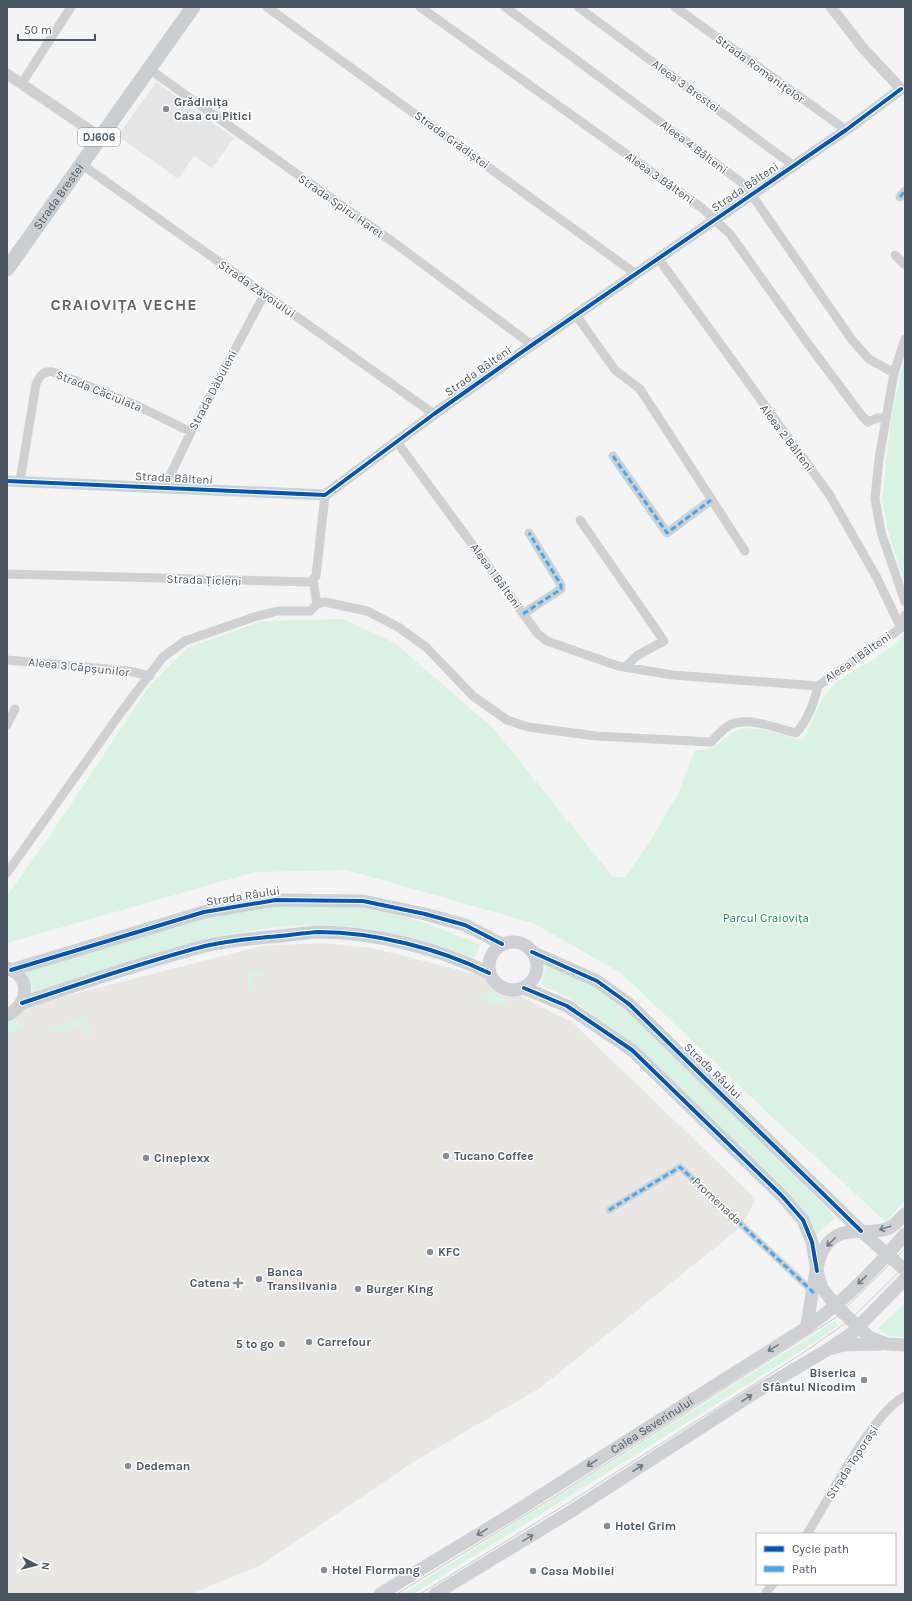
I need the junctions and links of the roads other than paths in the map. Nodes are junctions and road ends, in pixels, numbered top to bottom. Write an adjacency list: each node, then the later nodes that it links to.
1 (71, 7): 11 (street)
2 (193, 7): 9 (main road, Strada Brestei / DJ606)
3 (267, 7): 23 (street, Strada Grădiștei)
4 (420, 7): 18 (street, Aleea 3 Bâlteni)
5 (505, 7): 17 (street, Aleea 4 Bâlteni)
6 (578, 7): 16 (street, Aleea 3 Brestei)
7 (675, 7): 13 (street, Strada Romanițelor)
8 (831, 7): 12 (street, Strada Bâlteni)
9 (149, 69): 14 (main road, Strada Brestei / DJ606); 27 (street, Strada Spiru Haret)
10 (7, 74): 11 (street)
11 (22, 83): 14 (street)
12 (903, 92): 13 (street, Strada Bâlteni)
13 (846, 130): 16 (street, Strada Bâlteni)
14 (100, 137): 15 (main road, Strada Brestei / DJ606)
15 (81, 164): 22 (main road, Strada Brestei / DJ606); 24 (street, Strada Zăvoiului)
16 (794, 166): 17 (street, Strada Bâlteni)
17 (751, 195): 18 (street, Strada Bâlteni); 28 (street, Aleea 4 Bâlteni)
18 (715, 219): 20 (street, Strada Bâlteni); 30 (street, Aleea 3 Bâlteni)
19 (895, 255): 21 (street)
20 (658, 258): 23 (street, Strada Bâlteni); 48 (street, Aleea 2 Bâlteni)
21 (905, 265)
22 (7, 269)
23 (636, 274): 25 (street, Strada Bâlteni)
24 (264, 294): 29 (street, Strada Zăvoiului); 31 (street, Strada Dăbuleni)
25 (576, 315): 27 (street, Strada Bâlteni); 38 (street)
26 (905, 339): 28 (street)
27 (532, 345): 29 (street, Strada Bâlteni)
28 (894, 373): 30 (street)
29 (434, 414): 32 (street, Strada Bâlteni)
30 (886, 418): 44 (street)
31 (191, 432): 35 (street, Strada Căciulata); 36 (street, Strada Dăbuleni)
32 (397, 442): 37 (street, Strada Bâlteni); 46 (street, Aleea 1 Bâlteni)
33 (613, 456): 38 (street)
34 (7, 480): 35 (street, Strada Bâlteni)
35 (20, 481): 36 (street, Strada Bâlteni)
36 (164, 488): 37 (street, Strada Bâlteni)
37 (325, 495): 43 (street)
38 (711, 500): 41 (street)
39 (580, 520): 50 (street)
40 (529, 533): 46 (street)
41 (745, 551)
42 (7, 574): 43 (street, Strada Țicleni)
43 (313, 581): 45 (street)
44 (905, 602)
45 (317, 604): 51 (street); 52 (street)
46 (523, 614): 50 (street, Aleea 1 Bâlteni)
47 (905, 615): 48 (street)
48 (901, 628): 52 (street, Aleea 1 Bâlteni)
49 (7, 660): 51 (street, Aleea 3 Căpșunilor)
50 (625, 667): 52 (street, Aleea 1 Bâlteni)
51 (150, 676): 55 (street)
52 (818, 686)
53 (15, 709): 54 (street)
54 (7, 725)
55 (7, 873)
56 (502, 944): 57 (main road, Strada Râului); 58 (main road, Strada Râului); 59 (main road)
57 (532, 952): 60 (main road); 65 (main road, Strada Râului)
58 (9, 969): 61 (main road, Strada Râului)
59 (489, 973): 60 (main road); 61 (main road)
60 (524, 988): 69 (main road)
61 (22, 1002): 62 (main road)
62 (7, 1015)
63 (609, 1210): 71 (street, Promenada)
64 (905, 1214): 65 (main road, one-way to 65)
65 (861, 1230): 67 (main road, Strada Râului); 69 (main road, one-way to 69)
66 (905, 1234): 67 (main road, Calea Severinului)
67 (889, 1254): 68 (main road, Strada Râului); 72 (main road, Calea Severinului, one-way to 72)
68 (905, 1270)
69 (817, 1271): 71 (main road); 72 (main road)
70 (905, 1279): 73 (main road)
71 (814, 1293): 74 (main road)
72 (836, 1306): 73 (main road); 74 (main road, Calea Severinului)
73 (857, 1327): 75 (main road); 77 (main road)
74 (806, 1328): 81 (main road, Calea Severinului, one-way to 81)
75 (887, 1344): 76 (main road); 77 (main road)
76 (904, 1344)
77 (827, 1350): 82 (main road, one-way to 77)
78 (905, 1396): 79 (street, Strada Toporași)
79 (807, 1533)
80 (772, 1585): 83 (street)
81 (380, 1594)
82 (435, 1594)
83 (765, 1594)

